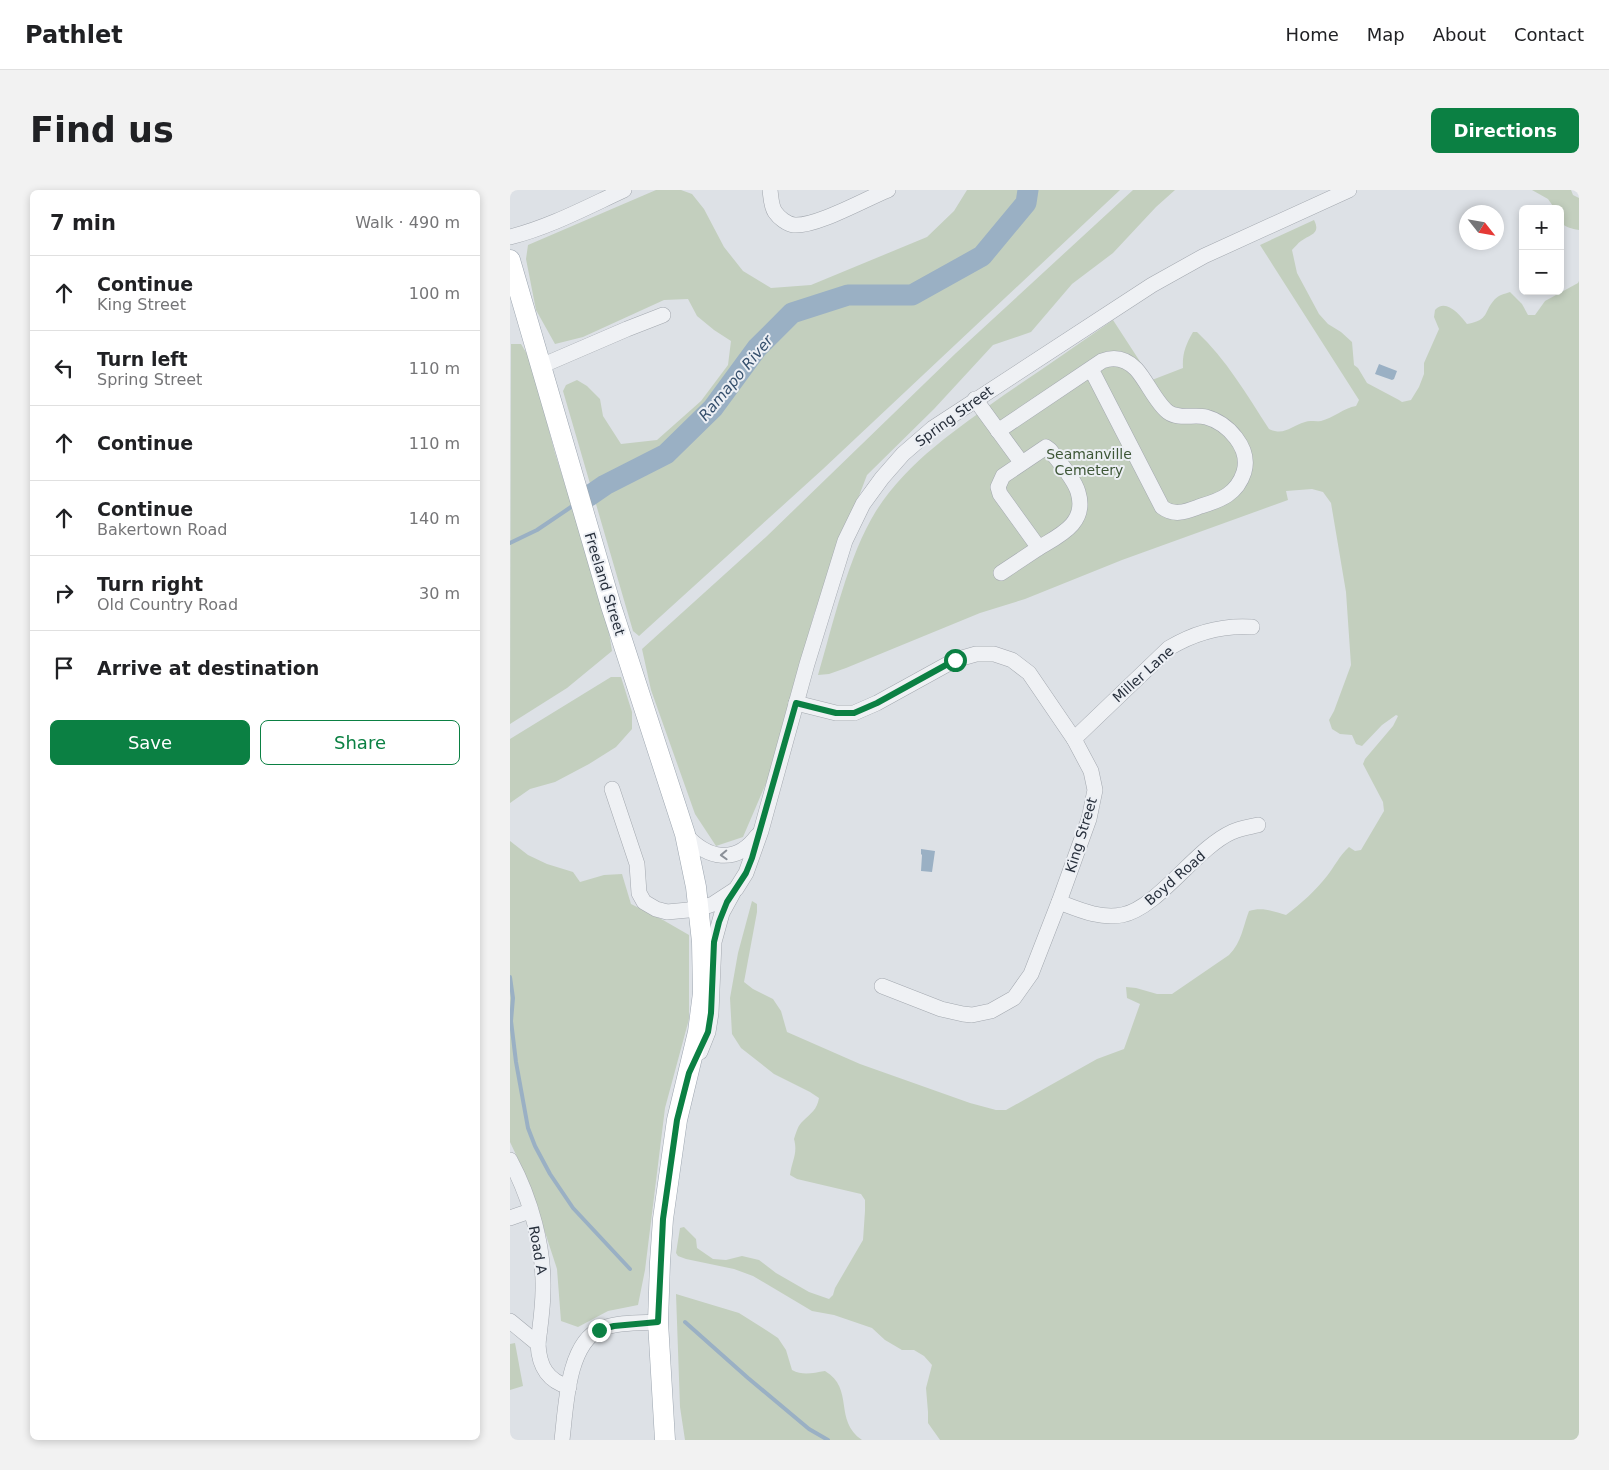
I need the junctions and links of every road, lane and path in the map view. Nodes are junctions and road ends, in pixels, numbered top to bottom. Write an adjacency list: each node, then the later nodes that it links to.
1 (624, 190): 5 (street)
2 (770, 190): 3 (street)
3 (888, 190)
4 (1349, 190): 10 (street, Spring Street)
5 (510, 237)
6 (510, 260): 8 (main road, Freeland Street)
7 (663, 315): 8 (street)
8 (541, 366): 21 (main road, Freeland Street)
9 (1091, 369): 9 (street); 11 (street)
10 (975, 399): 11 (street); 16 (street, Spring Street)
11 (998, 430): 12 (street)
12 (1021, 462): 13 (street); 13 (street)
13 (1039, 548): 14 (street)
14 (1001, 573)
15 (1252, 627): 17 (street, Miller Lane)
16 (796, 703): 17 (street, King Street); 20 (street, Spring Street)
17 (1074, 739): 23 (street, King Street)
18 (612, 790): 24 (street, Spring Street)
19 (1258, 825): 23 (street, Boyd Road)
20 (761, 831): 21 (street, one-way to 21); 22 (street, Spring Street)
21 (685, 834): 24 (main road, Freeland Street)
22 (736, 889): 24 (street, Spring Street); 26 (street)
23 (1059, 902): 25 (street, King Street)
24 (699, 909): 26 (main road, Freeland Street)
25 (882, 986)
26 (689, 1073): 31 (main road, Freeland Street)
27 (510, 1160): 28 (street, Road A)
28 (530, 1211): 29 (street); 32 (street, Road A)
29 (510, 1218)
30 (510, 1321): 32 (street)
31 (658, 1322): 33 (street); 35 (main road, Freeland Street)
32 (538, 1344): 33 (street, Road A)
33 (569, 1387): 34 (street)
34 (562, 1440)
35 (665, 1440)

